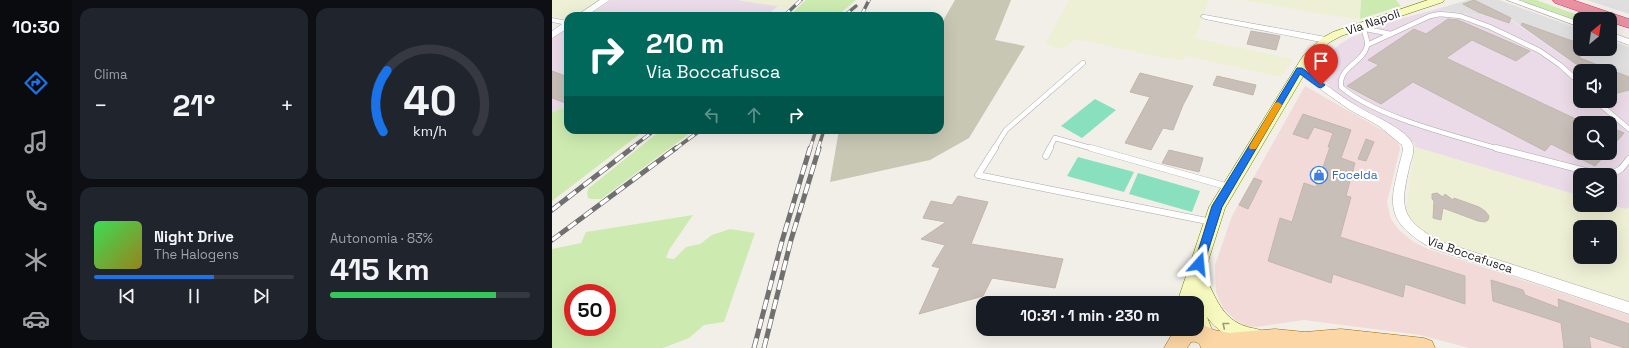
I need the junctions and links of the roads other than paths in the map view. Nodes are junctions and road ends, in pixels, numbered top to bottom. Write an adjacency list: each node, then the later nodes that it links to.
1 (606, 0): 6 (street)
2 (1511, 0): 11 (street)
3 (1547, 0): 7 (highway)
4 (1560, 0): 12 (highway)
5 (1434, 1): 15 (main road, Via Napoli)
6 (586, 12)
7 (1581, 12)
8 (1205, 18): 20 (street)
9 (552, 20): 10 (street)
10 (564, 22)
11 (1573, 22)
12 (1629, 24)
13 (1617, 25): 16 (highway)
14 (564, 26): 17 (street)
15 (1361, 28): 18 (lane); 20 (main road, Via Napoli); 22 (lane)
16 (1629, 29)
17 (552, 34)
18 (1392, 34): 22 (lane); 25 (lane)
19 (1617, 38): 21 (street)
20 (1326, 40): 24 (main road, Via Napoli)
21 (1629, 42)
22 (1367, 45): 30 (lane)
23 (1083, 63): 33 (lane)
24 (1299, 70): 32 (main road, Via Napoli); 37 (street, Via Boccafusca)
25 (1573, 77)
26 (1604, 108): 27 (lane)
27 (1629, 129)
28 (1046, 156): 32 (lane)
29 (1629, 159): 31 (lane)
30 (1573, 168)
31 (1617, 172)
32 (1229, 187): 33 (main road, Via Napoli)
33 (1212, 222): 34 (main road, Via Napoli)
34 (1198, 271): 35 (main road, Via Napoli); 36 (main road, Via Napoli); 40 (main road, one-way to 34)
35 (1189, 296)
36 (1196, 296)
37 (1629, 308)
38 (1179, 338): 39 (main road)
39 (1208, 341): 40 (main road)
40 (1279, 344): 41 (main road)
41 (1424, 348)

